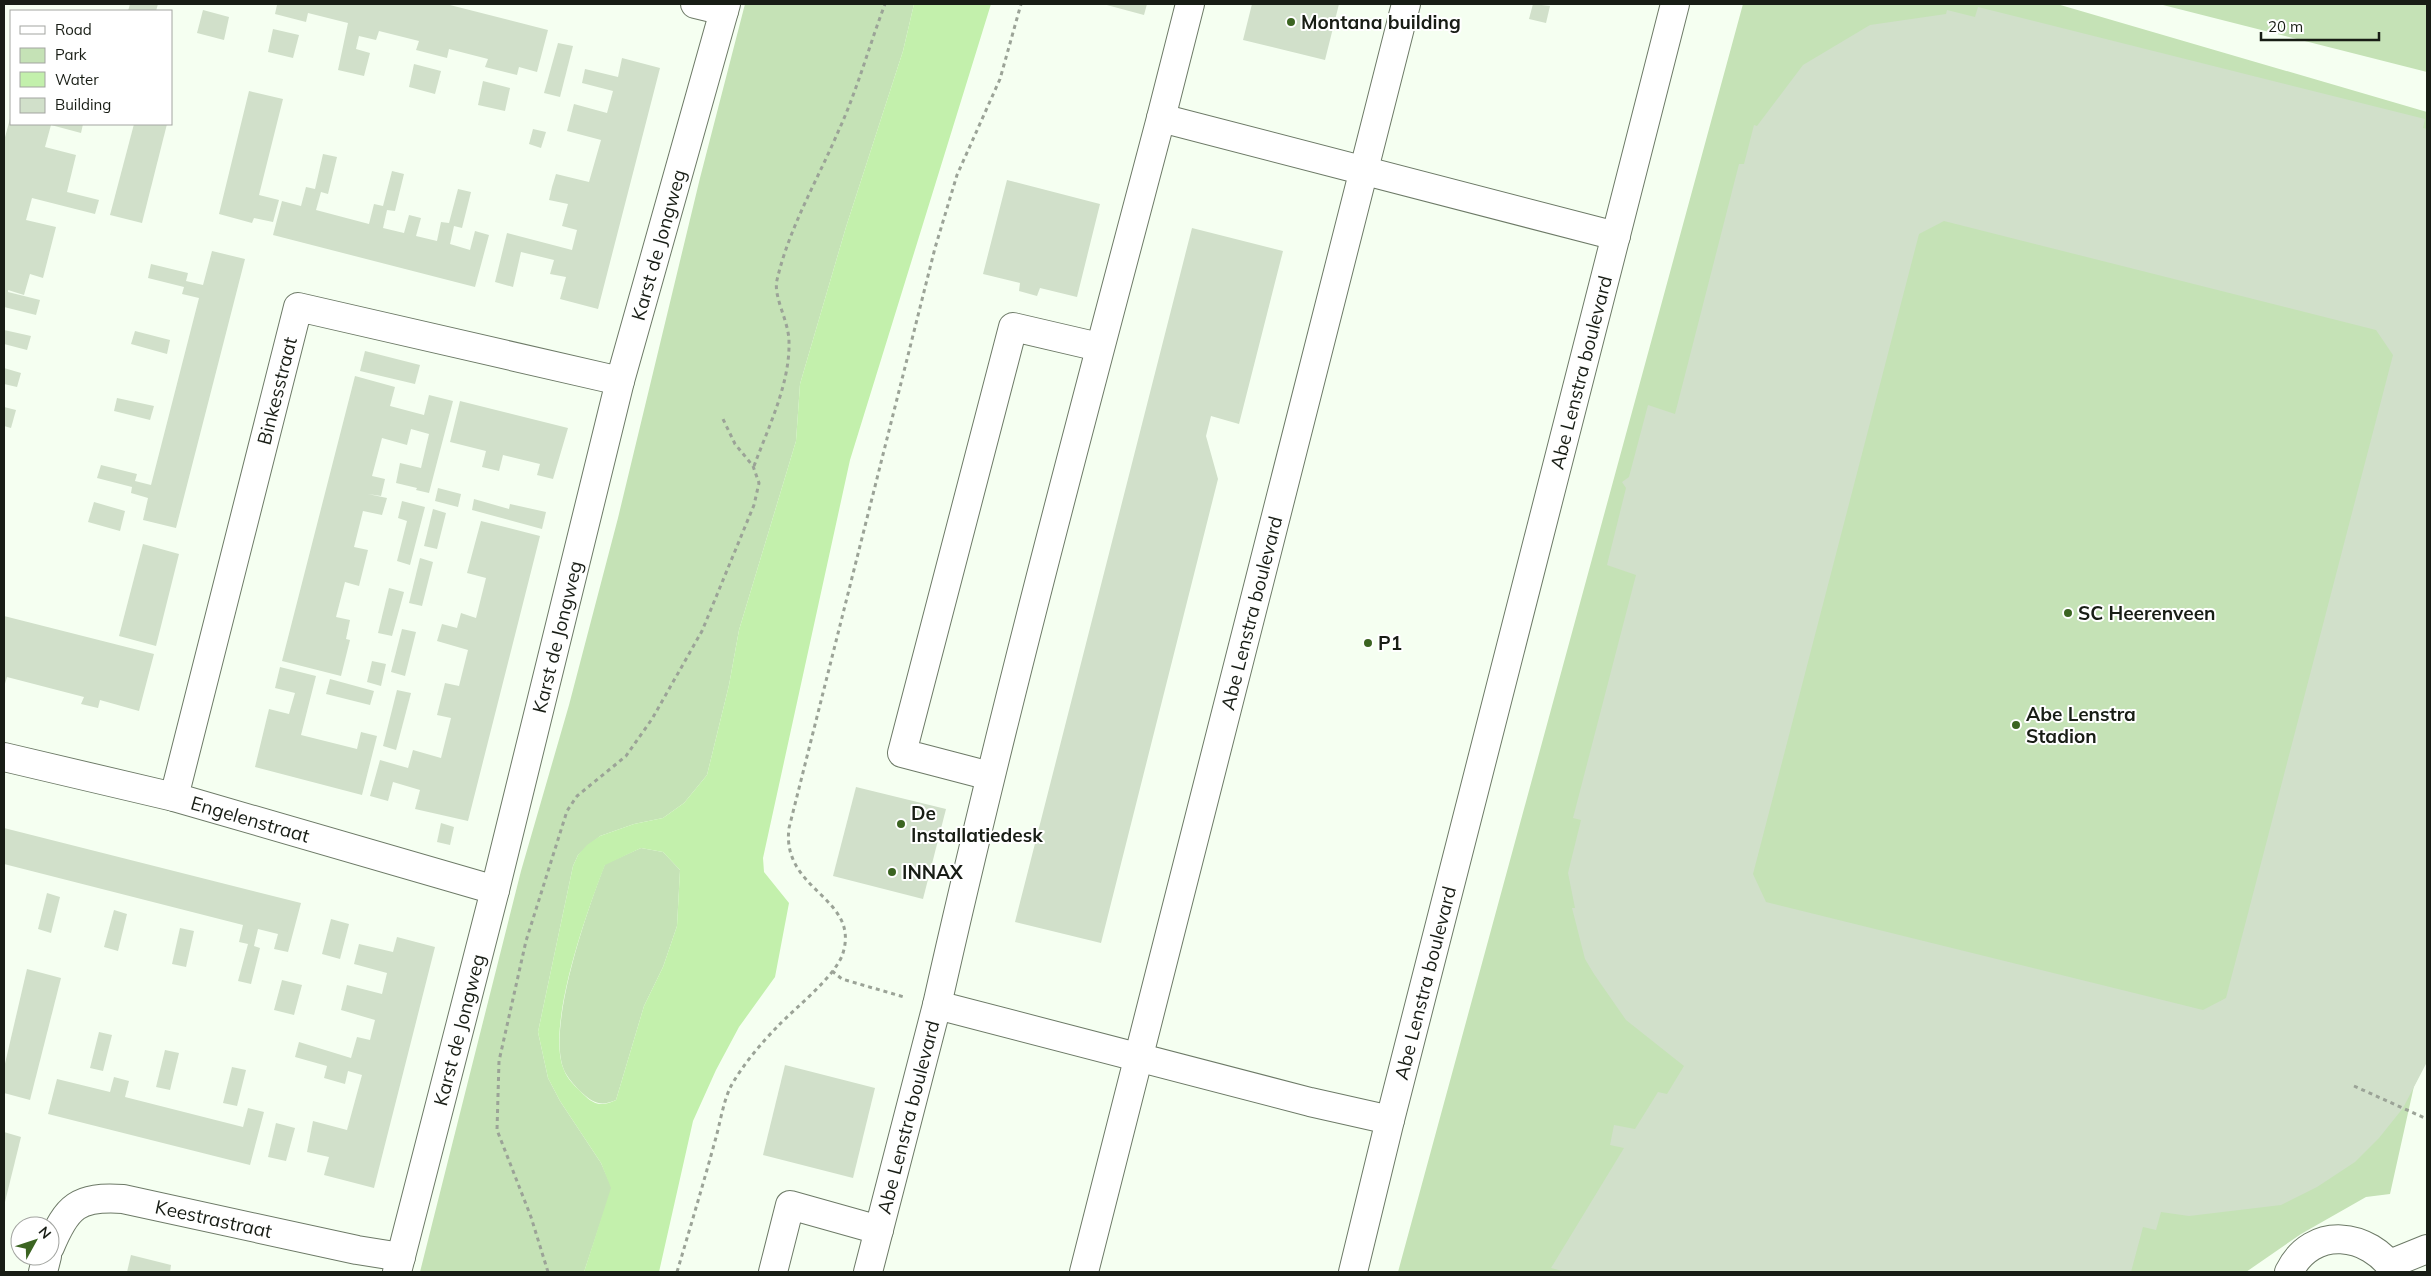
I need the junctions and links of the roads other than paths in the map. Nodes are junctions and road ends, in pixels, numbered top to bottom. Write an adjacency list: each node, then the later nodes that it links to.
1 (695, 4): 5 (street)
2 (1190, 4): 6 (street, Abe Lenstra boulevard)
3 (1406, 4): 7 (street, Abe Lenstra boulevard)
4 (1675, 4): 8 (street, Abe Lenstra boulevard)
5 (725, 7): 10 (street, Karst de Jongweg)
6 (1161, 118): 7 (street); 9 (street, Abe Lenstra boulevard)
7 (1364, 170): 8 (street); 16 (street, Abe Lenstra boulevard)
8 (1616, 236): 17 (street, Abe Lenstra boulevard)
9 (1099, 347): 12 (street, Abe Lenstra boulevard); 12 (street)
10 (620, 381): 13 (street, Binkesstraat); 14 (street, Karst de Jongweg)
11 (4, 757): 13 (street, Engelenstraat)
12 (990, 776): 15 (street, Abe Lenstra boulevard)
13 (174, 796): 14 (street, Engelenstraat)
14 (495, 890): 21 (street, Karst de Jongweg)
15 (925, 1002): 16 (street, Abe Lenstra boulevard); 19 (street, Abe Lenstra boulevard)
16 (1139, 1056): 17 (street, Abe Lenstra boulevard); 25 (street, Abe Lenstra boulevard)
17 (1390, 1120): 26 (street, Abe Lenstra boulevard)
18 (60, 1224): 21 (street, Keestrastraat)
19 (879, 1230): 23 (street, Abe Lenstra boulevard); 24 (street, Abe Lenstra boulevard)
20 (2427, 1249): 22 (street)
21 (399, 1265)
22 (2393, 1268): 27 (street)
23 (773, 1272)
24 (868, 1272)
25 (1084, 1272)
26 (1353, 1272)
27 (2289, 1272)

